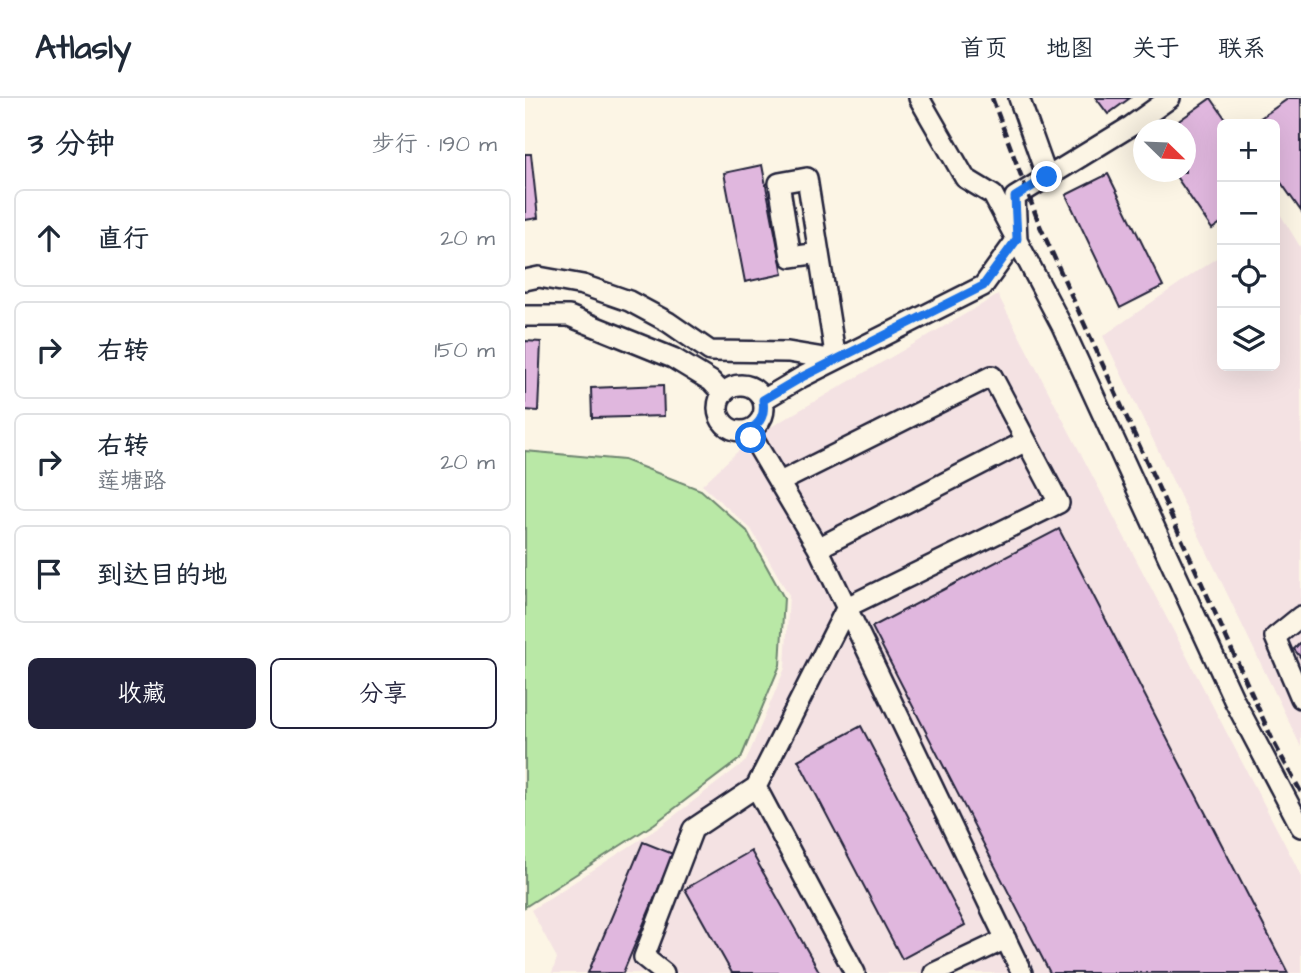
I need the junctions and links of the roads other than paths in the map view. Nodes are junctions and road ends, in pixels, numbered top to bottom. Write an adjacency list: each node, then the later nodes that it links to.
1 (919, 98): 5 (street)
2 (1019, 98): 4 (street)
3 (1170, 98): 4 (street)
4 (1047, 177): 5 (street)
5 (1017, 239): 9 (street); 20 (street)
6 (819, 253): 9 (street)
7 (525, 280): 9 (street)
8 (525, 316): 10 (street)
9 (836, 360): 11 (street)
10 (723, 394): 11 (street); 12 (street)
11 (763, 400): 12 (street)
12 (748, 430): 14 (street)
13 (1026, 441): 14 (street); 15 (street); 16 (street)
14 (780, 482): 15 (street)
15 (818, 548): 16 (street)
16 (848, 607): 19 (street); 21 (street)
17 (1301, 616): 18 (street)
18 (1301, 698)
19 (757, 788): 22 (street); 23 (street)
20 (1301, 827)
21 (1006, 939): 24 (street); 25 (street)
22 (664, 973)
23 (855, 973)
24 (934, 973)
25 (1022, 973)

